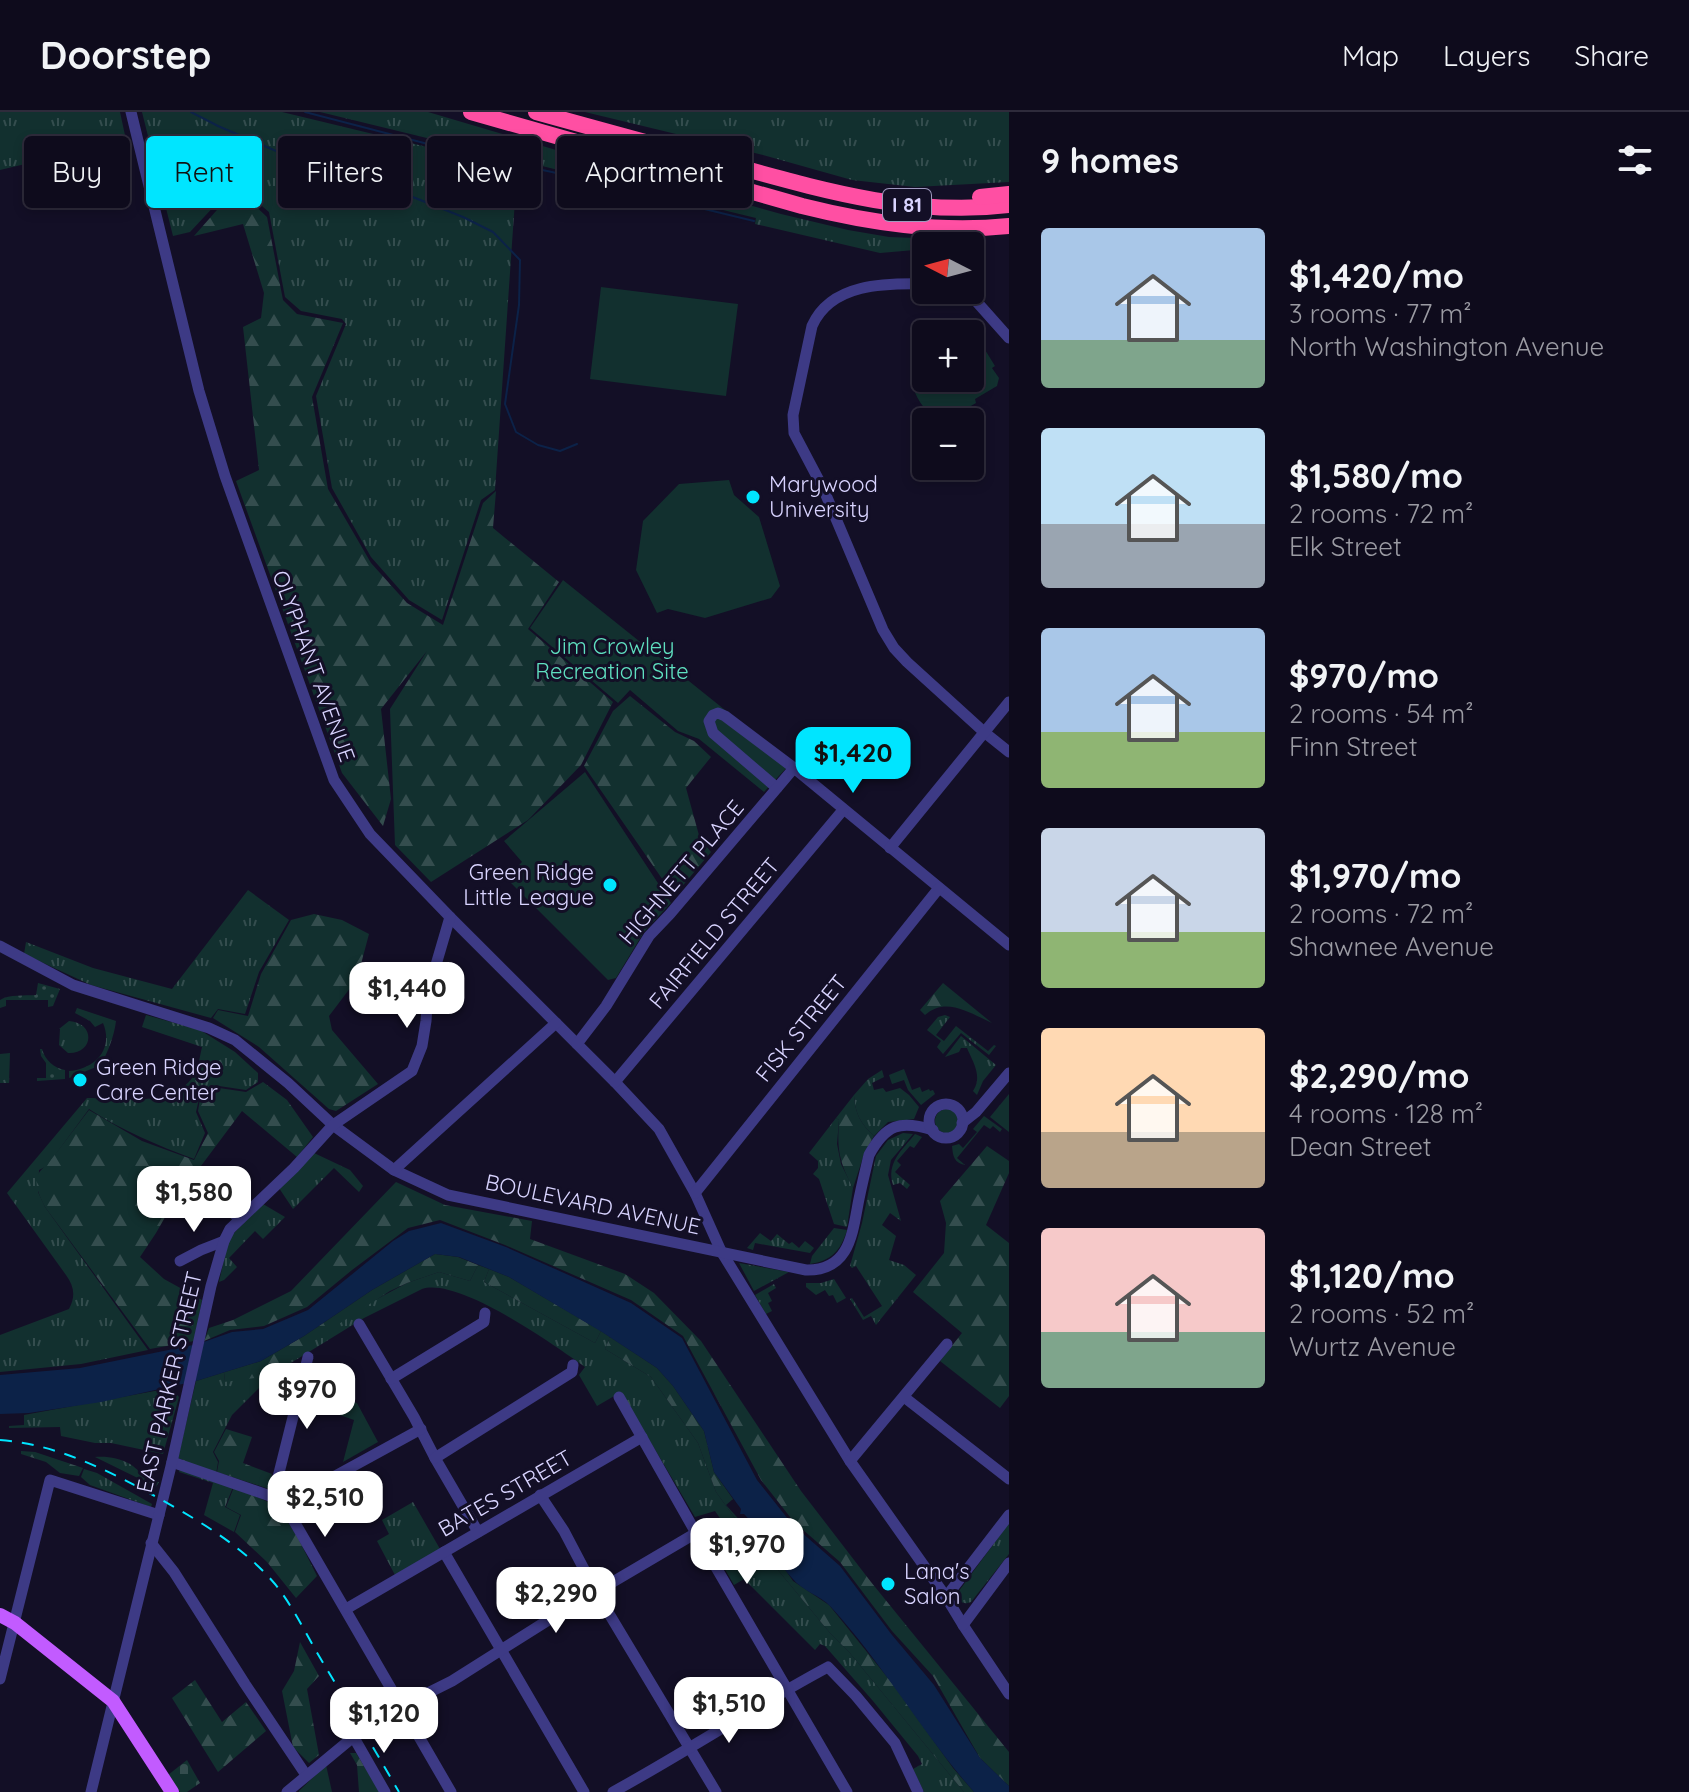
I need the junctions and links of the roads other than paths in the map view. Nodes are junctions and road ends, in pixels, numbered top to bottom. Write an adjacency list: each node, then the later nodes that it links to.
1 (131, 112): 19 (street, OLYPHANT AVENUE)
2 (471, 112): 7 (highway, I 81)
3 (536, 112): 4 (highway, I 81)
4 (807, 186): 5 (highway); 6 (highway, I 81)
5 (1009, 194)
6 (1009, 205)
7 (1009, 226)
8 (912, 284): 12 (street)
9 (979, 304): 10 (street)
10 (1009, 338)
11 (1009, 702): 12 (street)
12 (984, 732): 13 (street); 17 (street)
13 (1009, 752)
14 (794, 768): 15 (street, HIGHNETT PLACE); 15 (street); 16 (street)
15 (777, 788): 23 (street, HIGHNETT PLACE)
16 (843, 810): 17 (street); 25 (street, FAIRFIELD STREET)
17 (890, 848): 18 (street)
18 (939, 888): 20 (street); 31 (street, FISK STREET)
19 (450, 917): 22 (street, OLYPHANT AVENUE); 27 (street, EAST PARKER STREET)
20 (1009, 945)
21 (0, 946): 27 (street, BOULEVARD AVENUE)
22 (556, 1023): 23 (street, OLYPHANT AVENUE); 29 (street)
23 (577, 1044): 25 (street, OLYPHANT AVENUE)
24 (1009, 1073): 26 (street)
25 (615, 1082): 31 (street, OLYPHANT AVENUE)
26 (962, 1123): 28 (street); 28 (street)
27 (333, 1125): 29 (street, BOULEVARD AVENUE); 32 (street, EAST PARKER STREET)
28 (933, 1130): 34 (street)
29 (394, 1170): 34 (street, BOULEVARD AVENUE)
30 (196, 1181): 32 (street)
31 (695, 1193): 34 (street, OLYPHANT AVENUE)
32 (240, 1219): 33 (street, EAST PARKER STREET)
33 (224, 1241): 35 (street); 48 (street, EAST PARKER STREET)
34 (721, 1251): 47 (street, BOULEVARD AVENUE)
35 (180, 1261)
36 (485, 1313): 41 (street)
37 (359, 1324): 41 (street)
38 (947, 1344): 43 (street)
39 (308, 1357): 51 (street)
40 (573, 1365): 46 (street)
41 (391, 1379): 44 (street)
42 (619, 1397): 45 (street)
43 (904, 1397): 47 (street); 49 (street)
44 (421, 1429): 46 (street); 52 (street)
45 (642, 1437): 50 (street, BATES STREET); 56 (street)
46 (435, 1458): 55 (street)
47 (850, 1461): 61 (street, BOULEVARD AVENUE)
48 (172, 1462): 51 (street); 53 (street, EAST PARKER STREET)
49 (1009, 1479)
50 (540, 1495): 55 (street, BATES STREET); 60 (street)
51 (273, 1497): 52 (street)
52 (284, 1504): 62 (street)
53 (159, 1515): 57 (street, EAST PARKER STREET); 64 (street)
54 (1009, 1515): 61 (street)
55 (478, 1532): 58 (street, BATES STREET)
56 (696, 1533): 60 (street); 68 (street)
57 (151, 1543): 70 (street, EAST PARKER STREET); 74 (street)
58 (444, 1552): 62 (street, BATES STREET); 66 (street)
59 (1009, 1563): 65 (street)
60 (596, 1592): 66 (street); 73 (street)
61 (946, 1597): 65 (street, BOULEVARD AVENUE)
62 (346, 1609): 71 (street)
63 (0, 1615): 64 (main road)
64 (15, 1623): 67 (street); 70 (main road)
65 (963, 1625): 69 (street, BOULEVARD AVENUE)
66 (501, 1649): 71 (street); 80 (street)
67 (0, 1679)
68 (787, 1689): 73 (street); 83 (street); 84 (street)
69 (1009, 1694)
70 (113, 1701): 75 (street, EAST PARKER STREET); 76 (main road)
71 (400, 1707): 72 (street); 79 (street)
72 (353, 1736): 74 (street); 78 (street)
73 (691, 1748): 81 (street); 82 (street)
74 (306, 1775): 77 (street)
75 (91, 1792)
76 (172, 1792)
77 (287, 1792)
78 (385, 1792)
79 (451, 1792)
80 (584, 1792)
81 (613, 1792)
82 (716, 1792)
83 (847, 1792)
84 (918, 1792)

